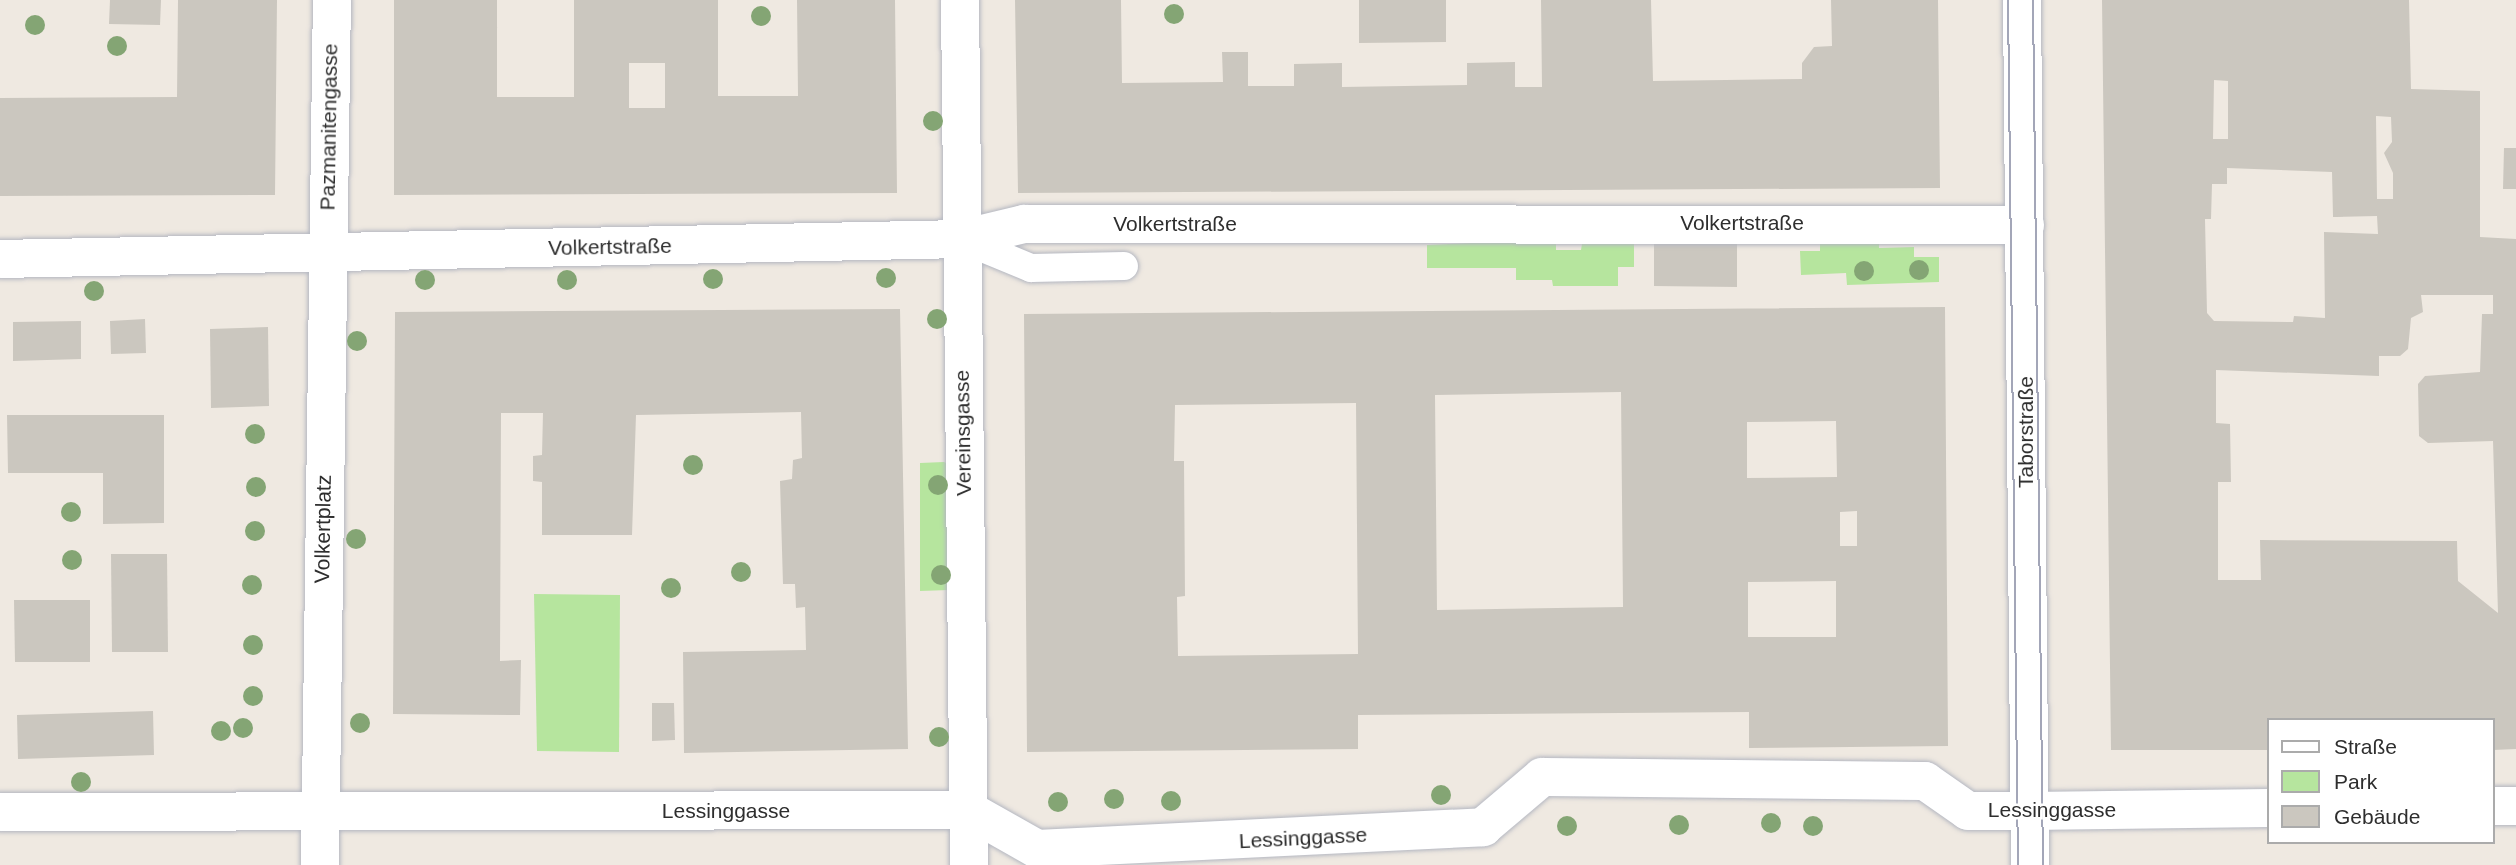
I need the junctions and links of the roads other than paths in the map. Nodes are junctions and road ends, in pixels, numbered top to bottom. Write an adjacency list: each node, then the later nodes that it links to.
1 (332, 0): 6 (street, Pazmanitengasse)
2 (960, 0): 5 (street, Vereinsgasse)
3 (2022, 0): 4 (street, Taborstraße)
4 (2025, 225): 5 (street, Volkertstraße); 14 (street, Taborstraße)
5 (961, 239): 6 (street, Volkertstraße); 8 (lane); 12 (street, Vereinsgasse)
6 (327, 253): 7 (street); 15 (street, Volkertplatz)
7 (0, 259)
8 (1124, 266)
9 (2495, 806): 10 (street)
10 (2516, 806)
11 (2268, 808): 14 (street, Lessinggasse)
12 (968, 810): 14 (street, Lessinggasse); 15 (street, Lessinggasse); 17 (street, Vereinsgasse)
13 (0, 811): 15 (street)
14 (2029, 811): 18 (street, Taborstraße)
15 (320, 812): 16 (street)
16 (320, 865)
17 (969, 865)
18 (2031, 865)

